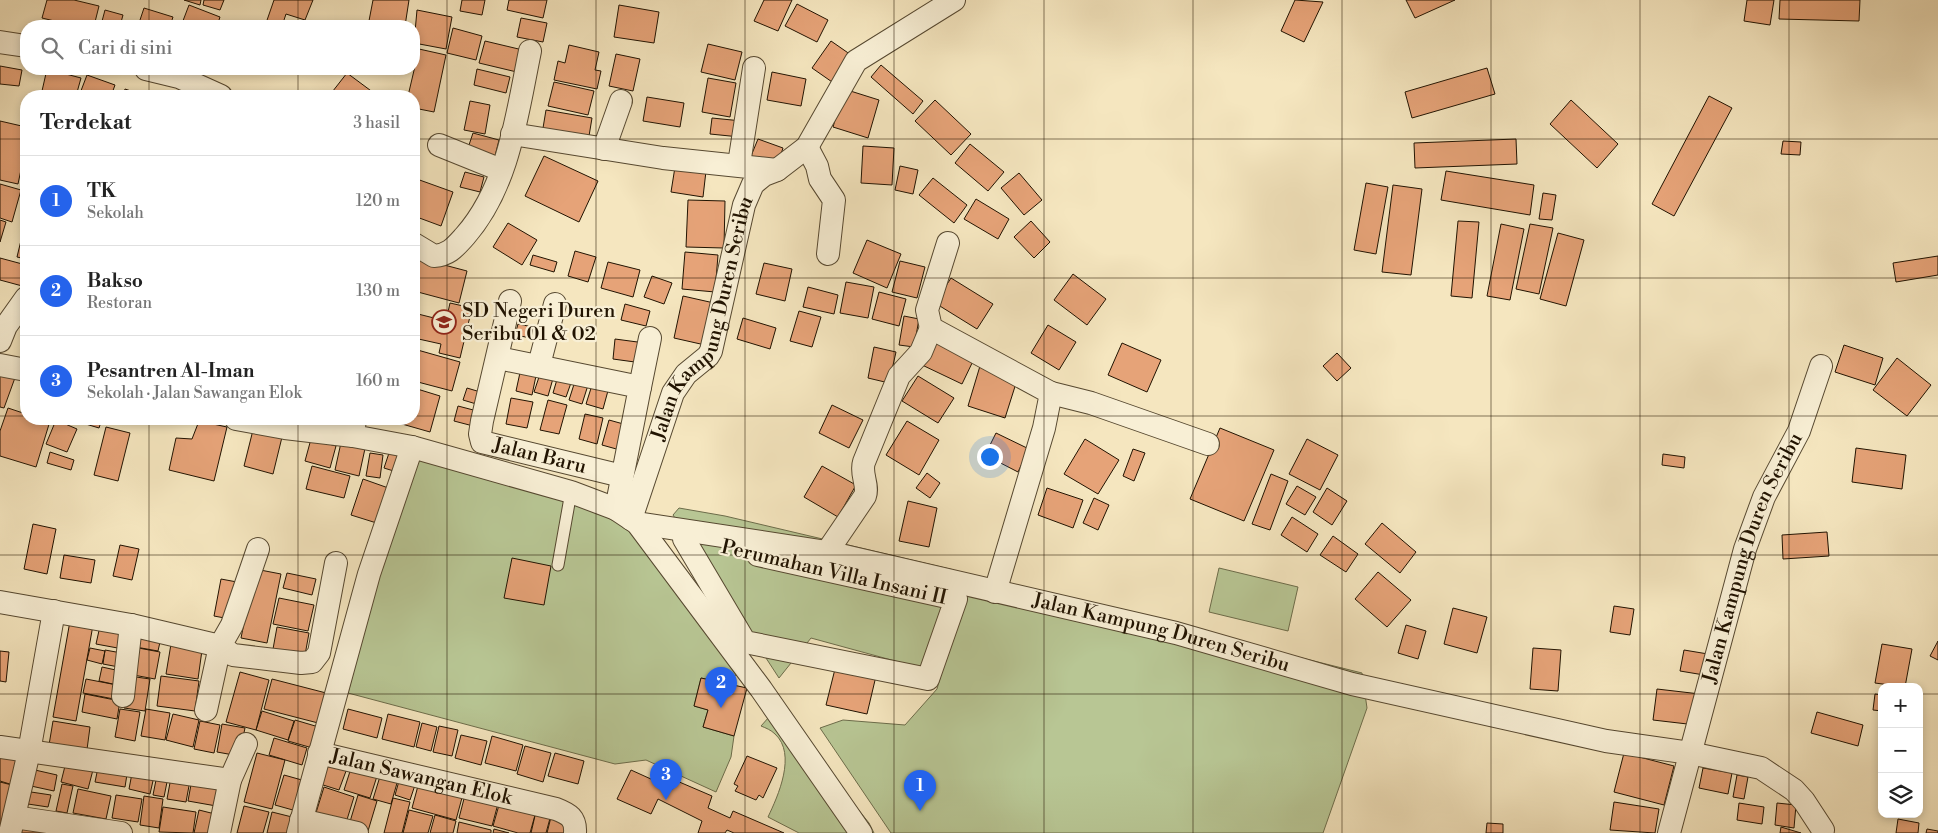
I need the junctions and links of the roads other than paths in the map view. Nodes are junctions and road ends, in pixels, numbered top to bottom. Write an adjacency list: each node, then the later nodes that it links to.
1 (954, 0): 11 (street, Jalan Kampung Duren Seribu)
2 (0, 42): 3 (street)
3 (20, 45)
4 (530, 51): 9 (street)
5 (754, 68): 13 (street)
6 (171, 75): 7 (street)
7 (208, 90)
8 (621, 102): 12 (street)
9 (512, 134): 12 (street); 14 (street)
10 (439, 145): 14 (street)
11 (807, 147): 15 (street, Jalan Kampung Duren Seribu); 18 (street)
12 (604, 149): 13 (street)
13 (738, 164): 15 (street)
14 (501, 170): 17 (street)
15 (777, 170): 38 (street, Jalan Kampung Duren Seribu)
16 (948, 243): 22 (street)
17 (420, 248)
18 (828, 254)
19 (510, 301): 25 (street, Jalan Baru)
20 (555, 304): 27 (street)
21 (20, 306): 24 (street)
22 (931, 328): 31 (street); 41 (street)
23 (650, 338): 30 (street)
24 (0, 341)
25 (498, 358): 27 (street); 36 (street, Jalan Baru)
26 (0, 365): 29 (street)
27 (539, 365): 30 (street)
28 (1821, 366): 55 (street, Jalan Kampung Duren Seribu)
29 (20, 369)
30 (640, 387): 36 (street)
31 (1051, 393): 34 (street); 44 (street)
32 (269, 425): 33 (street, Jalan Kampung Duren Seribu)
33 (354, 428): 35 (street, Jalan Kampung Duren Seribu)
34 (1208, 444)
35 (412, 447): 37 (street, Jalan Kampung Duren Seribu); 54 (street)
36 (622, 476): 38 (street)
37 (571, 492): 38 (street, Jalan Kampung Duren Seribu); 43 (lane)
38 (633, 522): 39 (street, Perumahan Villa Insani II); 41 (street, Jalan Kampung Duren Seribu); 64 (street)
39 (684, 539): 39 (street, Perumahan Villa Insani II)
40 (258, 550): 48 (street)
41 (827, 552): 44 (street, Jalan Kampung Duren Seribu)
42 (336, 563): 48 (street)
43 (558, 565)
44 (995, 592): 55 (street, Jalan Kampung Duren Seribu)
45 (0, 602): 46 (street)
46 (54, 611): 47 (street); 53 (street)
47 (132, 625): 48 (street); 49 (street)
48 (220, 646): 50 (street)
49 (123, 696)
50 (206, 710)
51 (246, 744): 56 (street)
52 (0, 747): 53 (street)
53 (29, 752): 56 (street); 57 (street)
54 (319, 753): 58 (street, Jalan Sawangan Elok); 63 (street, Jalan Sawangan Elok)
55 (1690, 753): 59 (street); 65 (street, Jalan Kampung Duren Seribu)
56 (230, 780): 61 (street)
57 (12, 825): 60 (street)
58 (299, 826): 62 (street, Jalan Sawangan Elok)
59 (1823, 830)
60 (121, 833)
61 (219, 833)
62 (357, 833)
63 (576, 833)
64 (861, 833)
65 (1669, 833)

